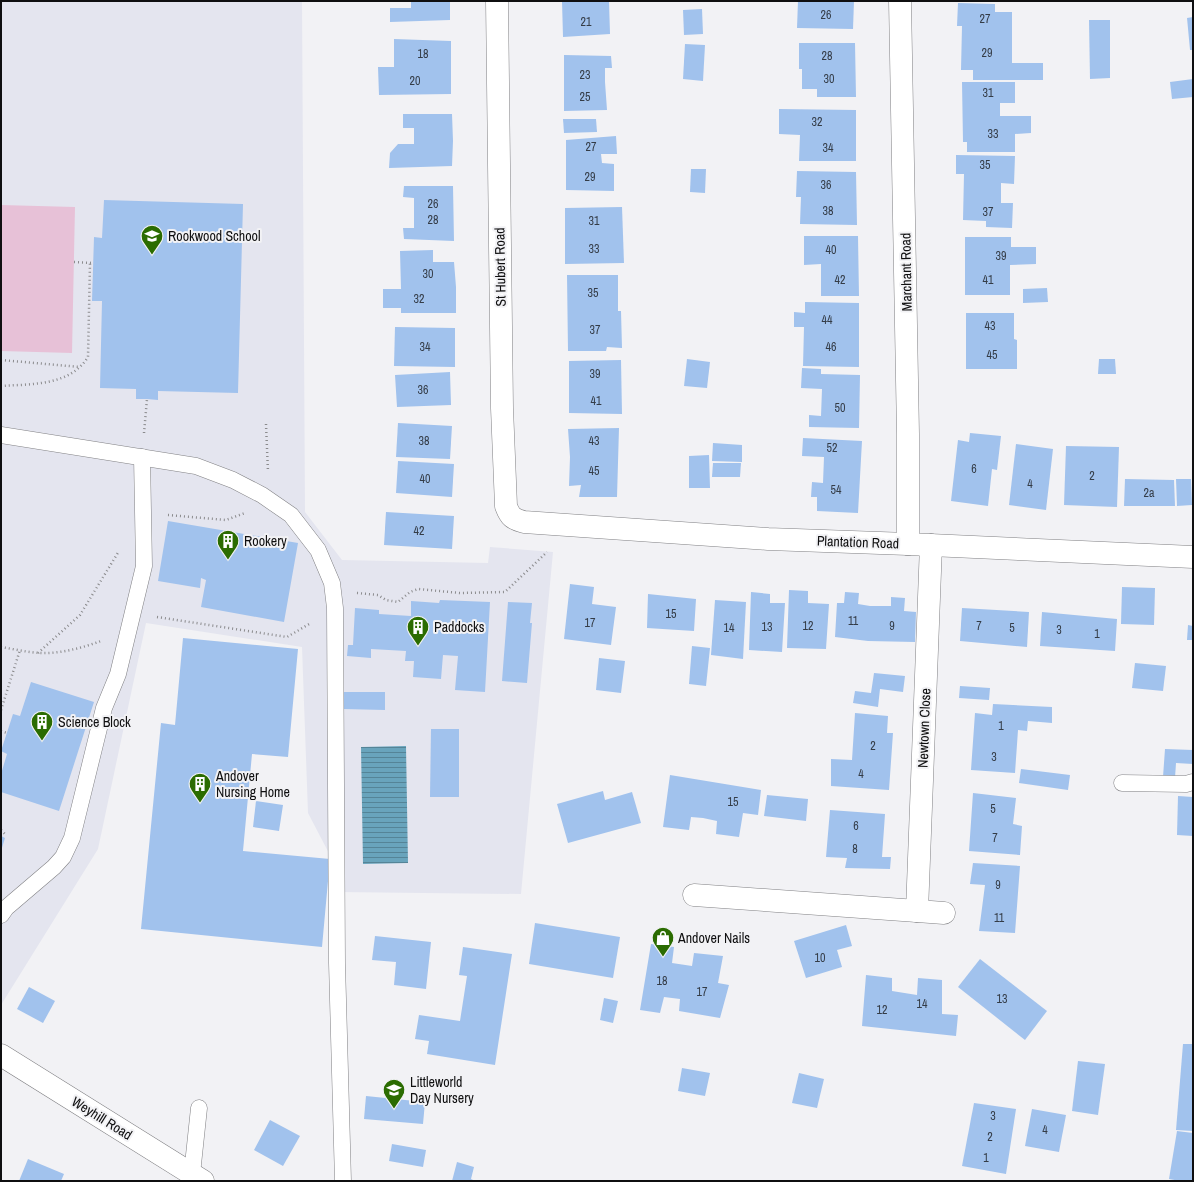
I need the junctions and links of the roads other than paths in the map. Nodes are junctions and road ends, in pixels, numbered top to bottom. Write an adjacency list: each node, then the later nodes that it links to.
1 (497, 1): 5 (street, St Hubert Road)
2 (900, 1): 6 (street, Marchant Road)
3 (1, 435): 4 (lane)
4 (142, 457): 14 (lane); 18 (lane)
5 (524, 522): 6 (street, Plantation Road)
6 (908, 544): 7 (street, Plantation Road)
7 (932, 545): 8 (street, Plantation Road); 12 (street, Newtown Close)
8 (1193, 557)
9 (1193, 782): 10 (lane)
10 (1122, 783)
11 (694, 895): 12 (street)
12 (917, 911): 13 (street)
13 (944, 913)
14 (1, 915)
15 (1, 1055): 17 (street, Weyhill Road)
16 (199, 1108): 17 (lane)
17 (198, 1178)
18 (343, 1181)

